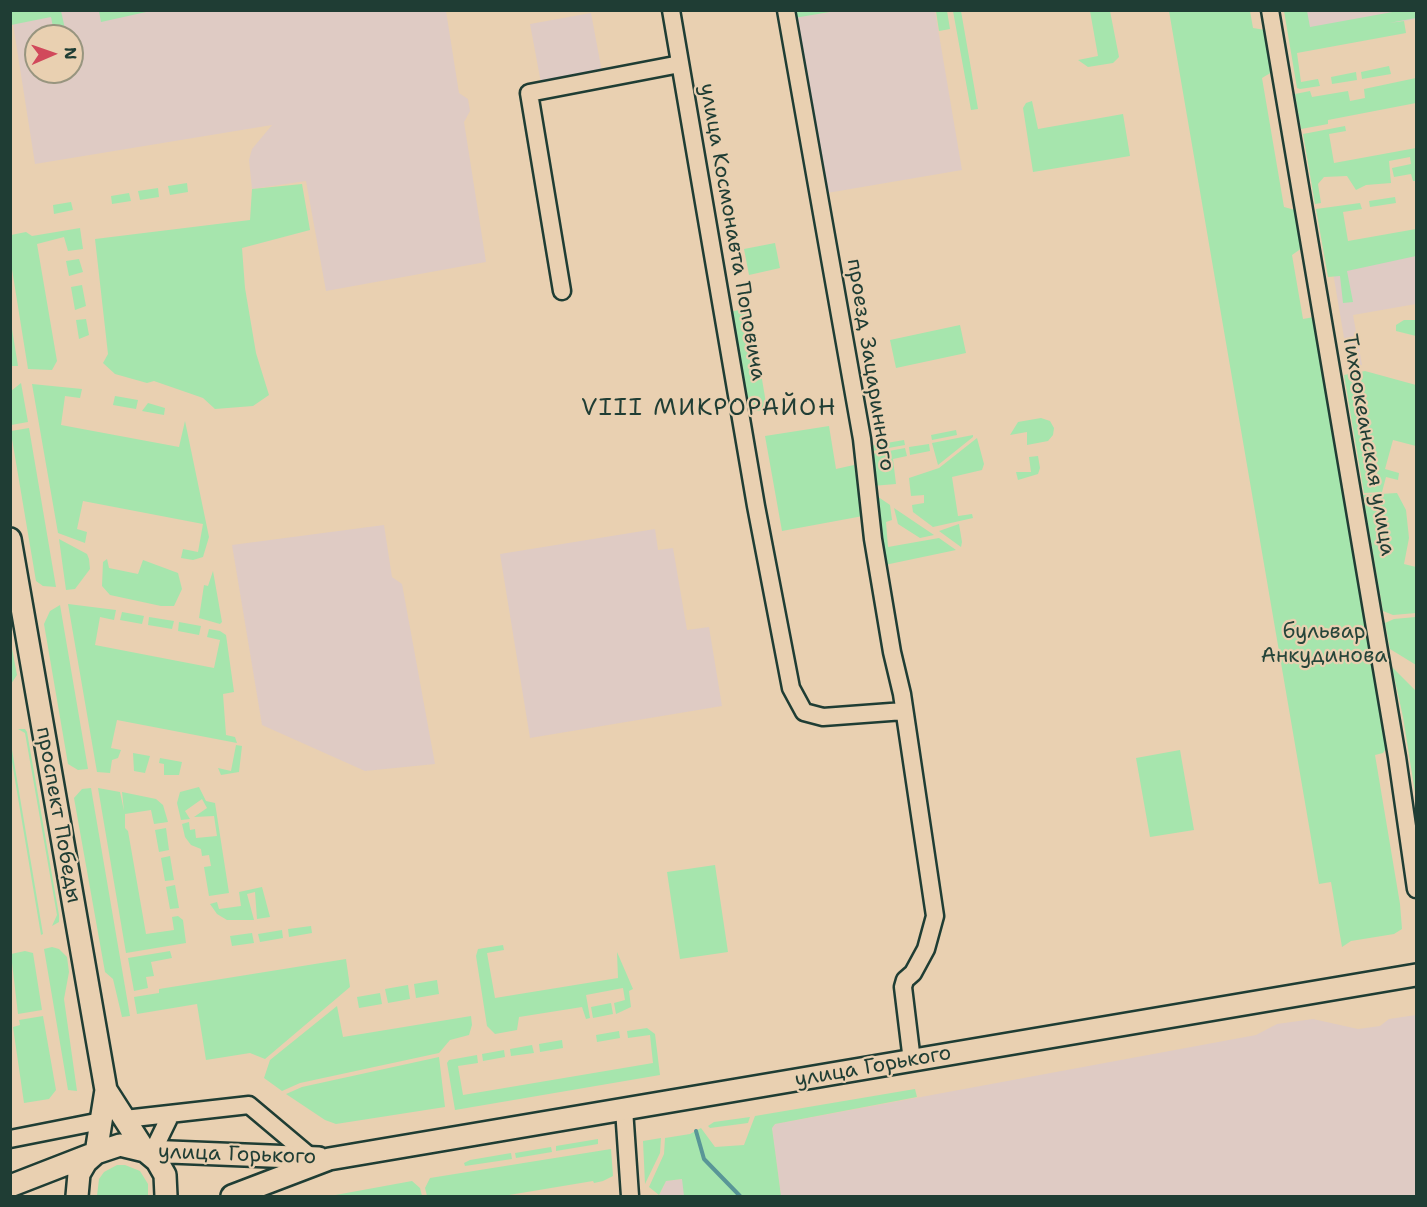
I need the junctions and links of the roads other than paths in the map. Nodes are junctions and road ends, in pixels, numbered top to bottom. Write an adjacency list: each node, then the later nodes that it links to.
1 (671, 10): 4 (street, улица Космонавта Поповича)
2 (786, 10): 7 (street, проезд Зацаринного)
3 (1270, 10): 8 (street, Тихоокеанская улица)
4 (680, 64): 5 (street); 7 (street, улица Космонавта Поповича)
5 (562, 291)
6 (10, 539): 11 (main road, проспект Победы)
7 (905, 719): 10 (street, проезд Зацаринного)
8 (1416, 889)
9 (1416, 975): 10 (main road, улица Горького)
10 (912, 1061): 12 (main road, улица Горького)
11 (106, 1090): 14 (main road, проспект Победы); 15 (main road, проспект Победы)
12 (624, 1109): 19 (main road, улица Горького); 24 (street)
13 (171, 1114): 14 (street); 17 (street); 19 (street)
14 (124, 1119): 17 (main road, проспект Победы)
15 (101, 1121): 16 (street); 18 (main road, проспект Победы)
16 (10, 1139)
17 (149, 1151): 18 (main road, улица Горького); 19 (main road, улица Горького); 22 (main road, проспект Победы)
18 (96, 1153): 20 (main road); 21 (main road)
19 (321, 1158): 23 (main road, улица Горького)
20 (10, 1186)
21 (77, 1197)
22 (166, 1197)
23 (232, 1197)
24 (630, 1197)

